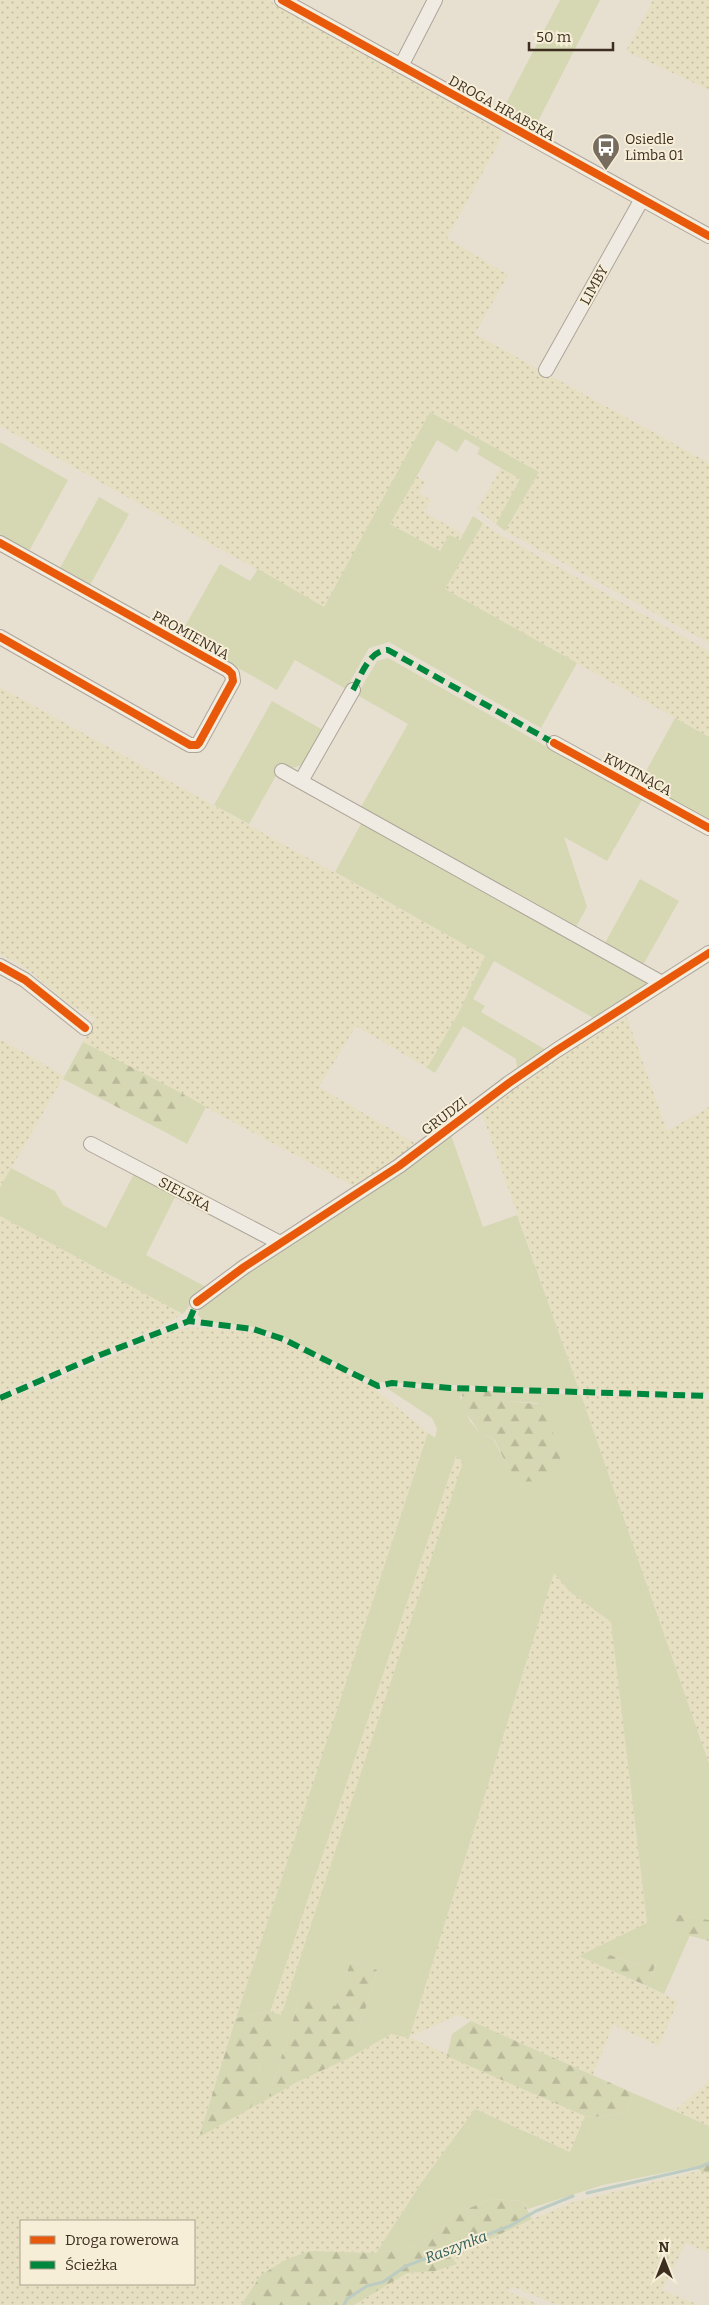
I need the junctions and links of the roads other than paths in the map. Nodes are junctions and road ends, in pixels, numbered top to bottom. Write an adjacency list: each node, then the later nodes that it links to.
1 (282, 0): 3 (street, DROGA HRABSKA)
2 (435, 0): 3 (street)
3 (401, 66): 4 (street, DROGA HRABSKA)
4 (642, 199): 5 (street, DROGA HRABSKA); 6 (street, LIMBY)
5 (709, 236)
6 (546, 370)
7 (0, 543): 8 (street, PROMIENNA)
8 (0, 637)
9 (353, 690): 12 (street)
10 (554, 743): 13 (street, KWITNĄCA)
11 (282, 770): 12 (street)
12 (301, 781): 16 (street)
13 (709, 828)
14 (709, 953): 16 (street, GRUDZI)
15 (0, 966): 17 (street)
16 (662, 983): 19 (street, GRUDZI)
17 (85, 1028)
18 (91, 1144): 19 (street, SIELSKA)
19 (280, 1243): 20 (street, GRUDZI)
20 (197, 1302)

